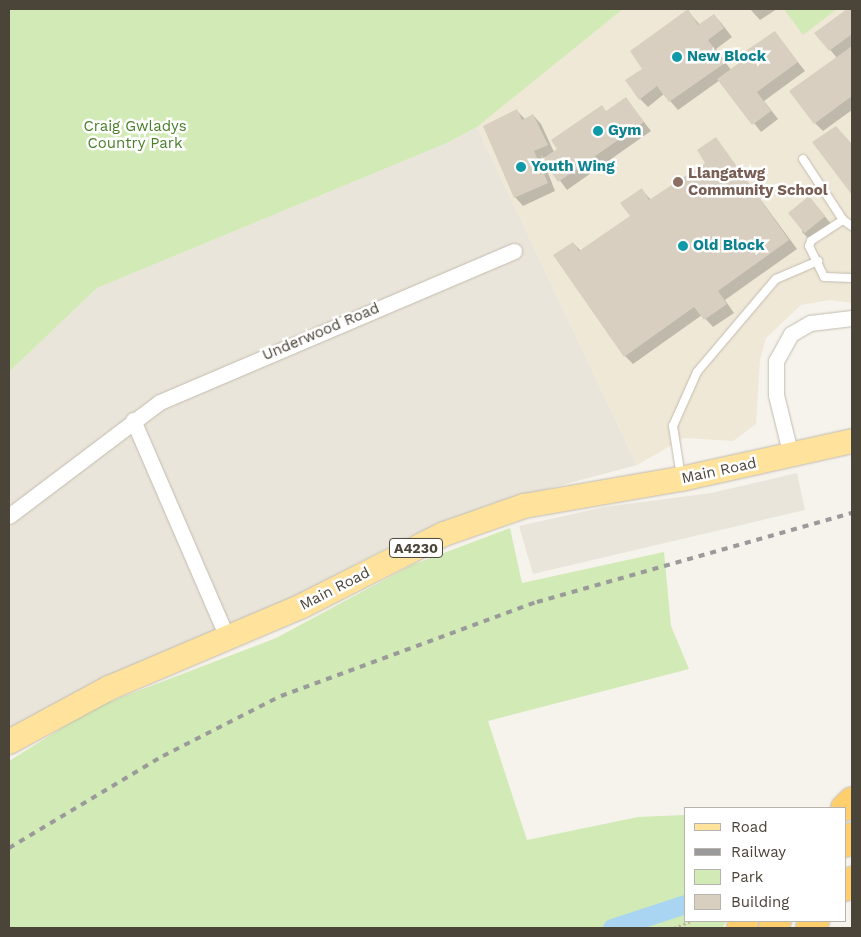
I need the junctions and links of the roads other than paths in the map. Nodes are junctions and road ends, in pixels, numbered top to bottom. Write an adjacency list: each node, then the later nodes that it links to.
1 (803, 158): 2 (lane)
2 (843, 220): 3 (lane); 5 (lane)
3 (852, 226)
4 (514, 251): 8 (street, Underwood Road)
5 (818, 261): 6 (lane); 11 (lane)
6 (852, 278)
7 (852, 318): 10 (street)
8 (133, 420): 12 (street, Underwood Road); 13 (street)
9 (852, 441): 10 (main road, Main Road / A4230)
10 (792, 456): 11 (main road, Main Road / A4230)
11 (681, 479): 13 (main road, Main Road / A4230)
12 (9, 516)
13 (228, 640): 14 (main road, Main Road / A4230)
14 (9, 742)

